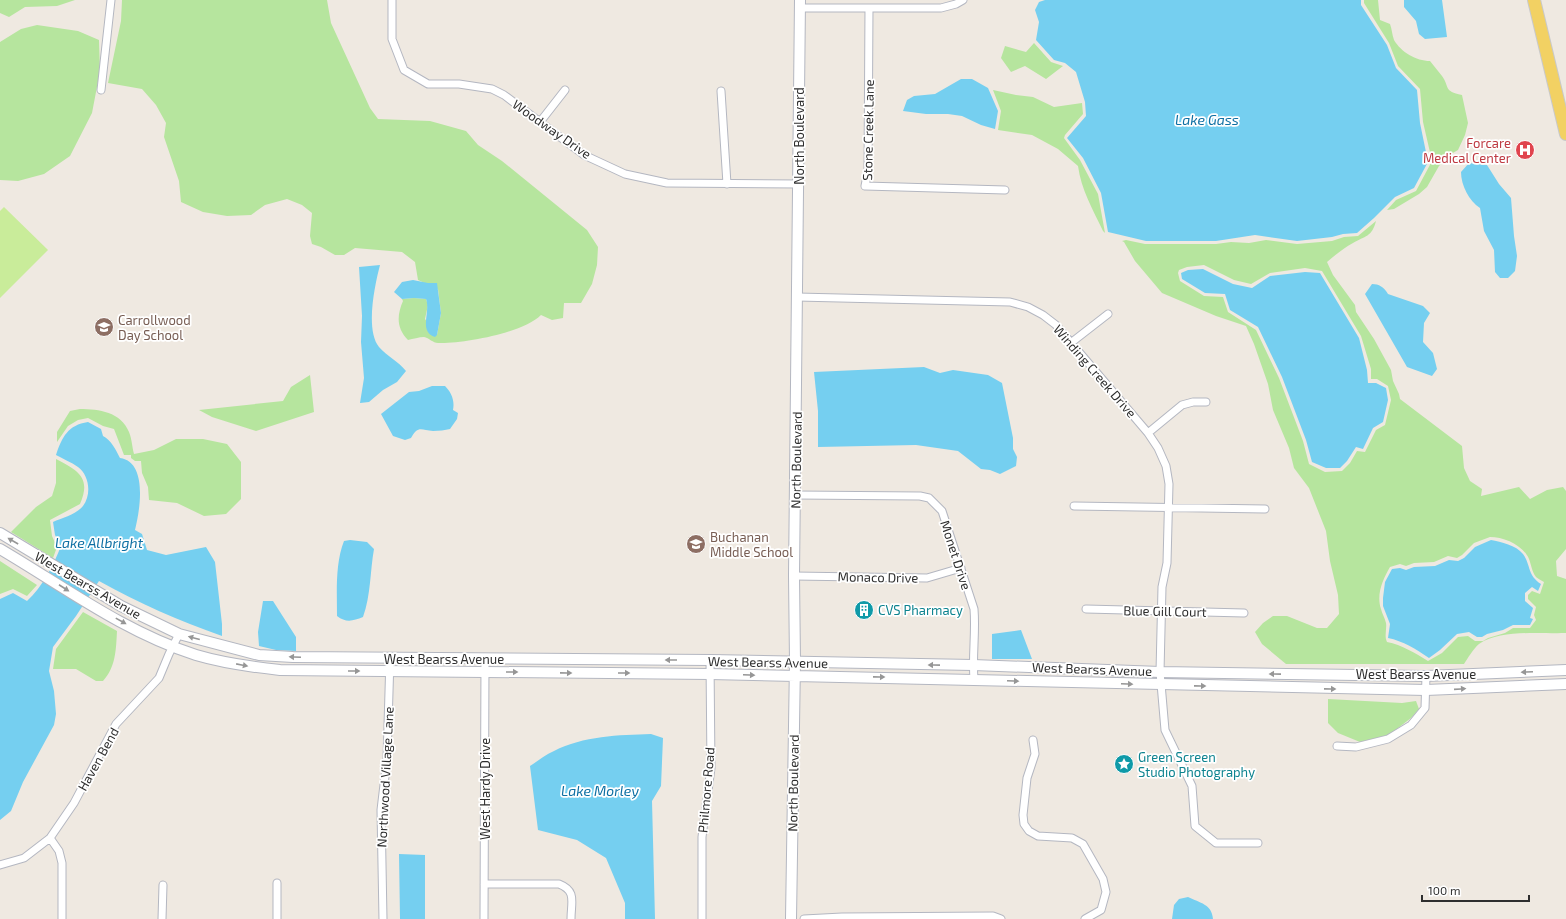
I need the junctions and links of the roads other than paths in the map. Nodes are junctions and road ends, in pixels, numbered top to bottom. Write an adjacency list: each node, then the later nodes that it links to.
1 (111, 0): 7 (street)
2 (392, 0): 10 (street, Woodway Drive)
3 (962, 0): 6 (street)
4 (1534, 0): 11 (main road)
5 (800, 4): 6 (street); 13 (main road, North Boulevard)
6 (869, 8): 14 (street, Stone Creek Lane)
7 (102, 90)
8 (565, 90): 10 (street)
9 (721, 91): 12 (street)
10 (540, 122): 12 (street, Woodway Drive)
11 (1566, 134)
12 (727, 184): 13 (street, Woodway Drive)
13 (799, 184): 15 (main road, North Boulevard)
14 (1005, 190)
15 (798, 297): 17 (street, Winding Creek Drive); 20 (main road, North Boulevard)
16 (1108, 314): 17 (street)
17 (1072, 342): 19 (street, Winding Creek Drive)
18 (1206, 402): 19 (street)
19 (1148, 433): 22 (street, Winding Creek Drive)
20 (795, 495): 26 (street, Monet Drive); 27 (main road, North Boulevard)
21 (1074, 506): 22 (street)
22 (1168, 508): 23 (street); 29 (street, Winding Creek Drive)
23 (1266, 509)
24 (0, 533): 31 (main road, West Bearss Avenue, one-way to 24)
25 (0, 549): 32 (main road, West Bearss Avenue, one-way to 32)
26 (961, 568): 27 (street, Monaco Drive); 39 (street, Monet Drive)
27 (794, 576): 38 (main road, North Boulevard)
28 (1086, 609): 29 (street, Blue Gill Court)
29 (1162, 612): 30 (street, Blue Gill Court); 44 (street, Winding Creek Drive)
30 (1244, 613)
31 (179, 634): 32 (street, Haven Bend); 33 (main road, West Bearss Avenue, one-way to 31)
32 (173, 647): 41 (main road, West Bearss Avenue, one-way to 41); 55 (street, Haven Bend)
33 (315, 658): 34 (main road, West Bearss Avenue); 41 (street)
34 (390, 658): 35 (main road, West Bearss Avenue); 42 (street, Northwood Village Lane)
35 (485, 659): 36 (main road, West Bearss Avenue); 43 (street, West Hardy Drive)
36 (585, 660): 37 (main road, West Bearss Avenue, one-way to 36); 45 (street)
37 (710, 660): 38 (main road, West Bearss Avenue); 46 (street, Philmore Road)
38 (795, 662): 39 (main road, West Bearss Avenue, one-way to 38); 47 (main road, North Boulevard)
39 (973, 665): 44 (main road, West Bearss Avenue); 49 (street, Monet Drive)
40 (1566, 670): 48 (main road, West Bearss Avenue, one-way to 48)
41 (315, 671): 42 (main road, West Bearss Avenue, one-way to 42)
42 (390, 671): 43 (main road, West Bearss Avenue); 65 (street, Northwood Village Lane)
43 (486, 672): 45 (main road, West Bearss Avenue, one-way to 45); 59 (street, West Hardy Drive)
44 (1160, 672): 48 (main road, West Bearss Avenue, one-way to 44); 51 (street, Winding Creek Drive)
45 (585, 673): 46 (main road, West Bearss Avenue, one-way to 46)
46 (710, 674): 47 (main road, West Bearss Avenue, one-way to 47); 68 (street, Philmore Road)
47 (795, 676): 49 (main road, West Bearss Avenue, one-way to 49); 69 (main road, North Boulevard)
48 (1426, 676): 52 (street)
49 (974, 679): 51 (main road, West Bearss Avenue, one-way to 51)
50 (1566, 684): 52 (main road, West Bearss Avenue, one-way to 50)
51 (1162, 685): 52 (main road, West Bearss Avenue, one-way to 52); 56 (street, Winding Creek Drive)
52 (1426, 690): 54 (street)
53 (1033, 740): 72 (street)
54 (1337, 746)
55 (50, 838): 57 (street, Haven Bend); 62 (street)
56 (1258, 843)
57 (0, 865)
58 (277, 883): 64 (street)
59 (484, 884): 66 (street, West Hardy Drive); 67 (street)
60 (163, 885): 63 (street)
61 (842, 918): 70 (street); 71 (street)
62 (62, 919)
63 (162, 919)
64 (277, 919)
65 (383, 919)
66 (484, 919)
67 (571, 919)
68 (702, 919)
69 (791, 919)
70 (804, 919)
71 (1001, 919)
72 (1085, 919)

